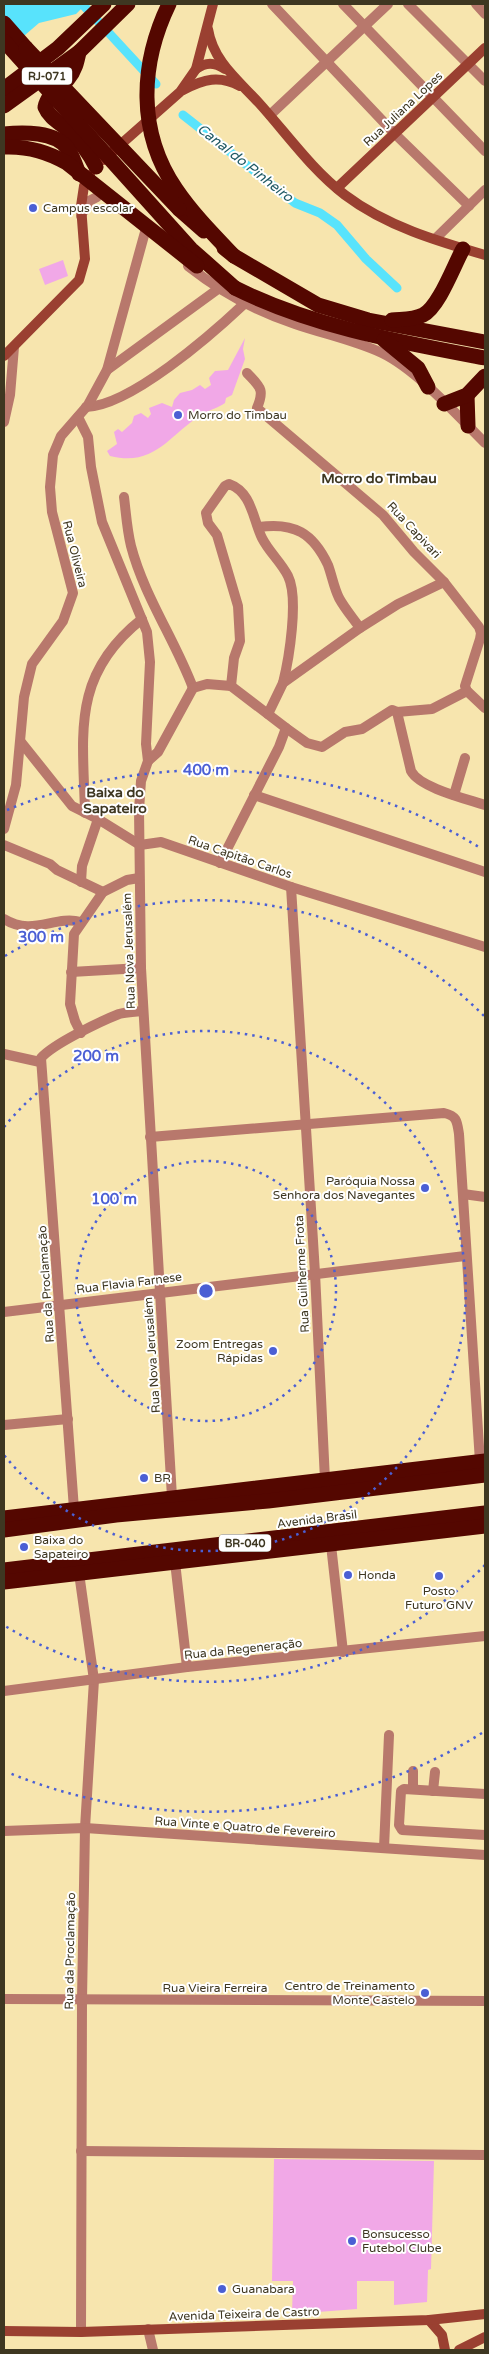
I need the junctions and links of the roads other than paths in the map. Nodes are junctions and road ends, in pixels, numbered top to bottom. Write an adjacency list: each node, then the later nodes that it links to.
1 (104, 4): 26 (highway, RJ-071)
2 (169, 4): 46 (highway, bridge)
3 (212, 4): 11 (street)
4 (272, 4): 18 (street)
5 (343, 4): 13 (street)
6 (388, 4): 13 (street)
7 (408, 4): 20 (street)
8 (476, 4): 10 (street)
9 (125, 7): 15 (highway, RJ-071)
10 (485, 14)
11 (208, 16): 17 (street); 21 (street)
12 (4, 23): 46 (highway, bridge)
13 (364, 26): 18 (street); 28 (street)
14 (4, 41): 47 (highway, bridge)
15 (84, 48): 29 (highway, RJ-071); 35 (highway)
16 (485, 48): 20 (street, Rua Juliana Lopes)
17 (214, 49): 19 (street); 22 (street)
18 (327, 61): 30 (street); 32 (street)
19 (216, 64): 21 (street); 22 (street); 23 (street)
20 (469, 64): 24 (street); 28 (street, Rua Juliana Lopes)
21 (196, 69): 27 (street)
22 (228, 72): 25 (street)
23 (207, 80): 25 (street); 27 (street)
24 (485, 81)
25 (244, 88): 30 (street)
26 (4, 89)
27 (180, 92): 35 (street)
28 (434, 97): 32 (street, Rua Juliana Lopes); 34 (street)
29 (4, 106)
30 (270, 115): 37 (street)
31 (4, 134): 36 (highway)
32 (395, 134): 37 (street, Rua Juliana Lopes); 40 (street)
33 (4, 147): 47 (highway, bridge)
34 (485, 151)
35 (98, 165): 36 (street); 39 (street)
36 (84, 186): 41 (street)
37 (337, 188): 43 (street)
38 (485, 190): 40 (street)
39 (97, 197): 41 (street); 42 (street)
40 (469, 206): 43 (street)
41 (81, 216): 53 (street)
42 (144, 232): 48 (street); 56 (street, Rua Oliveira)
43 (435, 239): 44 (street)
44 (463, 249): 45 (street); 50 (highway)
45 (485, 255)
46 (234, 256): 50 (highway)
47 (235, 288): 51 (highway)
48 (218, 289): 49 (street); 56 (street)
49 (244, 304): 59 (street); 62 (street)
50 (368, 320): 52 (highway)
51 (381, 337): 55 (highway); 59 (highway)
52 (485, 342)
53 (14, 347): 54 (street); 64 (street)
54 (4, 356)
55 (485, 358)
56 (108, 370): 62 (street, Rua Oliveira)
57 (247, 373): 69 (street, Rua Capivari)
58 (485, 376): 60 (highway)
59 (428, 387): 61 (street)
60 (467, 395): 61 (highway); 65 (highway)
61 (444, 404): 65 (street)
62 (86, 407): 63 (street, Rua Oliveira)
63 (78, 417): 70 (street, Rua Nova Jerusalém); 80 (street, Rua Oliveira)
64 (4, 422)
65 (468, 426): 66 (street)
66 (485, 443)
67 (124, 497): 74 (street)
68 (259, 528): 71 (street); 72 (street); 73 (street)
69 (444, 582): 71 (street); 75 (street, Rua Capivari)
70 (142, 619): 82 (street, Rua Nova Jerusalém); 86 (street)
71 (360, 628): 72 (street)
72 (283, 683): 78 (street)
73 (231, 686): 74 (street); 78 (street)
74 (193, 688): 82 (street)
75 (467, 691): 76 (street); 77 (street)
76 (485, 708)
77 (397, 712): 79 (street); 84 (street)
78 (268, 714): 79 (street)
79 (286, 728): 83 (street)
80 (21, 742): 86 (street); 88 (street, Rua Oliveira)
81 (465, 758): 84 (street)
82 (148, 761): 90 (street, Rua Nova Jerusalém)
83 (254, 795): 91 (street); 92 (street)
84 (454, 795): 85 (street)
85 (485, 805)
86 (85, 813): 87 (street)
87 (98, 819): 90 (street); 94 (street)
88 (4, 829)
89 (4, 844): 94 (street)
90 (140, 845): 91 (street, Rua Capitão Carlos); 93 (street, Rua Nova Jerusalém)
91 (220, 863): 95 (street, Rua Capitão Carlos)
92 (485, 872)
93 (139, 878): 96 (street); 100 (street, Rua Nova Jerusalém)
94 (81, 882): 96 (street)
95 (291, 887): 99 (street, Rua Capitão Carlos); 106 (street, Rua Guilherme Frota)
96 (103, 892): 98 (street)
97 (4, 919): 98 (street)
98 (81, 922): 101 (street)
99 (485, 947)
100 (141, 968): 101 (street); 102 (street, Rua Nova Jerusalém)
101 (71, 972): 103 (street)
102 (143, 1012): 103 (street); 107 (street, Rua Nova Jerusalém)
103 (81, 1033): 105 (street)
104 (4, 1054): 105 (street)
105 (40, 1060): 113 (street, Rua da Proclamação)
106 (305, 1123): 107 (street); 108 (street); 111 (street, Rua Guilherme Frota)
107 (150, 1137): 112 (street, Rua Nova Jerusalém)
108 (463, 1194): 109 (street); 110 (street)
109 (485, 1197)
110 (465, 1256): 111 (street, Rua Flavia Farnese); 117 (street)
111 (315, 1273): 112 (street, Rua Flavia Farnese); 118 (street, Rua Guilherme Frota)
112 (160, 1292): 113 (street, Rua Flavia Farnese); 119 (street, Rua Nova Jerusalém)
113 (60, 1304): 114 (street, Rua Flavia Farnese); 115 (street, Rua da Proclamação)
114 (4, 1312)
115 (68, 1418): 116 (street); 120 (street, Rua da Proclamação)
116 (4, 1425)
117 (484, 1467): 118 (highway); 125 (highway, Avenida Brasil)
118 (325, 1480): 119 (highway)
119 (172, 1497): 120 (highway)
120 (74, 1509): 122 (highway)
121 (485, 1513): 124 (highway, Avenida Brasil / BR-040)
122 (4, 1518)
123 (485, 1525): 124 (highway); 126 (highway)
124 (362, 1529): 128 (highway, Avenida Brasil / BR-040)
125 (4, 1530)
126 (331, 1545): 127 (highway); 132 (street)
127 (175, 1562): 129 (highway); 133 (street)
128 (4, 1570)
129 (79, 1573): 130 (highway); 134 (street, Rua da Proclamação)
130 (4, 1582)
131 (485, 1636): 132 (street, Rua da Regeneração)
132 (343, 1652): 133 (street, Rua da Regeneração)
133 (187, 1667): 134 (street, Rua da Regeneração)
134 (94, 1680): 135 (street, Rua da Regeneração); 142 (street, Rua da Proclamação)
135 (4, 1690)
136 (389, 1735): 145 (street)
137 (413, 1771): 139 (street)
138 (434, 1772): 140 (street)
139 (413, 1789): 140 (street); 144 (street)
140 (433, 1791): 141 (street)
141 (485, 1794)
142 (85, 1828): 143 (street, Rua Vinte e Quatro de Fevereiro); 145 (street, Rua Vinte e Quatro de Fevereiro); 148 (street, Rua da Proclamação)
143 (4, 1831)
144 (485, 1835)
145 (384, 1848): 146 (street, Rua Vinte e Quatro de Fevereiro)
146 (485, 1855)
147 (4, 1999): 148 (street, Rua Vieira Ferreira)
148 (82, 2000): 149 (street, Rua Vieira Ferreira); 150 (street, Rua da Proclamação)
149 (485, 2001)
150 (81, 2151): 151 (street); 156 (street, Rua da Proclamação)
151 (485, 2156)
152 (485, 2314): 153 (street, Avenida Teixeira de Castro)
153 (429, 2320): 154 (street, Avenida Teixeira de Castro); 159 (street)
154 (148, 2329): 156 (street, Avenida Teixeira de Castro); 158 (street)
155 (4, 2331): 156 (street, Avenida Teixeira de Castro)
156 (80, 2332)
157 (485, 2337): 160 (street)
158 (153, 2350)
159 (445, 2350)
160 (459, 2350)

